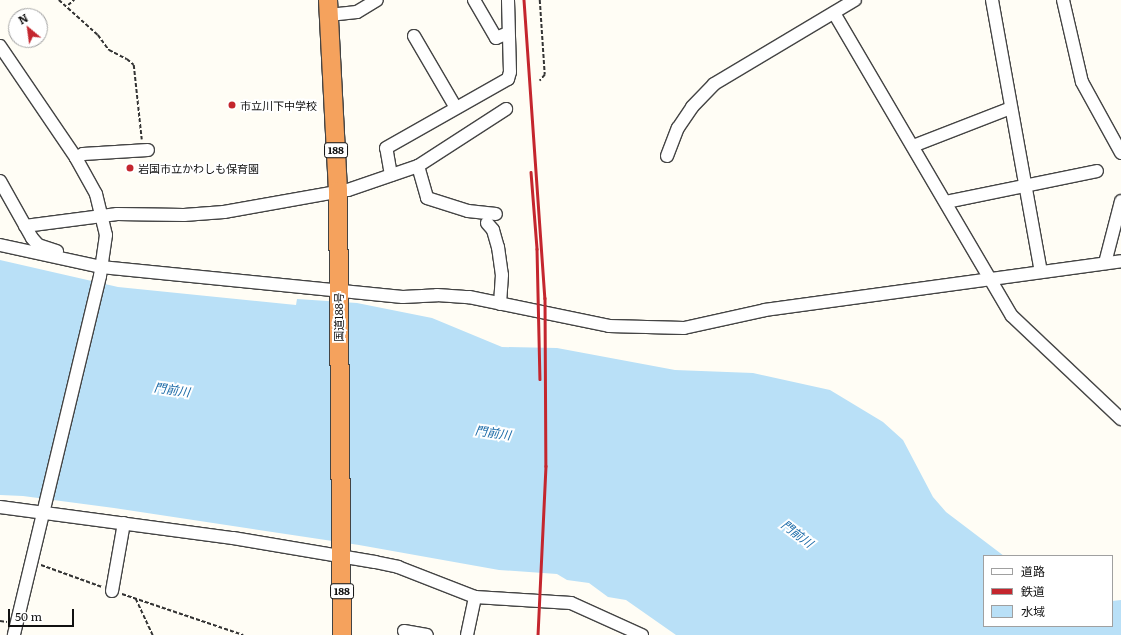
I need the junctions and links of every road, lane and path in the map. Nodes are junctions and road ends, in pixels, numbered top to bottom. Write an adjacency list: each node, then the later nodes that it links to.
1 (59, 0): 10 (path)
2 (74, 0): 10 (path)
3 (377, 0): 11 (street)
4 (474, 0): 13 (street)
5 (508, 0): 13 (street)
6 (540, 0): 16 (path)
7 (855, 0): 12 (street)
8 (992, 0): 18 (street)
9 (1063, 0): 22 (street)
10 (68, 5): 21 (path)
11 (329, 7): 30 (highway, 国道188号 / 188)
12 (834, 13): 20 (street); 23 (street)
13 (508, 33): 17 (street)
14 (414, 36): 17 (street)
15 (0, 46): 24 (street)
16 (540, 81)
17 (456, 108): 27 (street)
18 (1011, 108): 20 (street); 29 (street)
19 (506, 109): 25 (street)
20 (913, 146): 32 (street)
21 (146, 150): 24 (street)
22 (1121, 153)
23 (667, 156)
24 (76, 158): 34 (street)
25 (418, 166): 27 (street); 33 (street)
26 (1097, 171): 29 (street)
27 (391, 175): 30 (street)
28 (0, 181): 36 (street)
29 (1026, 186): 32 (street); 41 (street)
30 (338, 192): 34 (street); 43 (highway, 国道188号 / 188)
31 (1121, 201): 39 (street)
32 (946, 202): 42 (street)
33 (496, 214)
34 (103, 215): 36 (street); 40 (street)
35 (487, 223): 44 (street)
36 (25, 226): 40 (street)
37 (0, 246): 40 (street)
38 (1121, 261): 39 (street)
39 (1105, 263): 41 (street)
40 (98, 269): 43 (street); 47 (street)
41 (1041, 271): 42 (street)
42 (991, 280): 44 (street); 45 (street)
43 (338, 295): 44 (street); 49 (highway, 国道188号 / 188)
44 (500, 304)
45 (1121, 419)
46 (0, 507): 47 (street)
47 (45, 508): 48 (street); 50 (street)
48 (124, 523): 49 (street); 51 (street)
49 (341, 553): 52 (street); 58 (highway, 国道188号 / 188)
50 (32, 562): 51 (path); 55 (street)
51 (112, 591): 53 (path)
52 (475, 597): 60 (street); 61 (street)
53 (136, 599): 56 (path); 57 (path)
54 (404, 631): 59 (street)
55 (14, 635)
56 (153, 635)
57 (242, 635)
58 (342, 635)
59 (427, 635)
60 (467, 635)
61 (642, 635)

